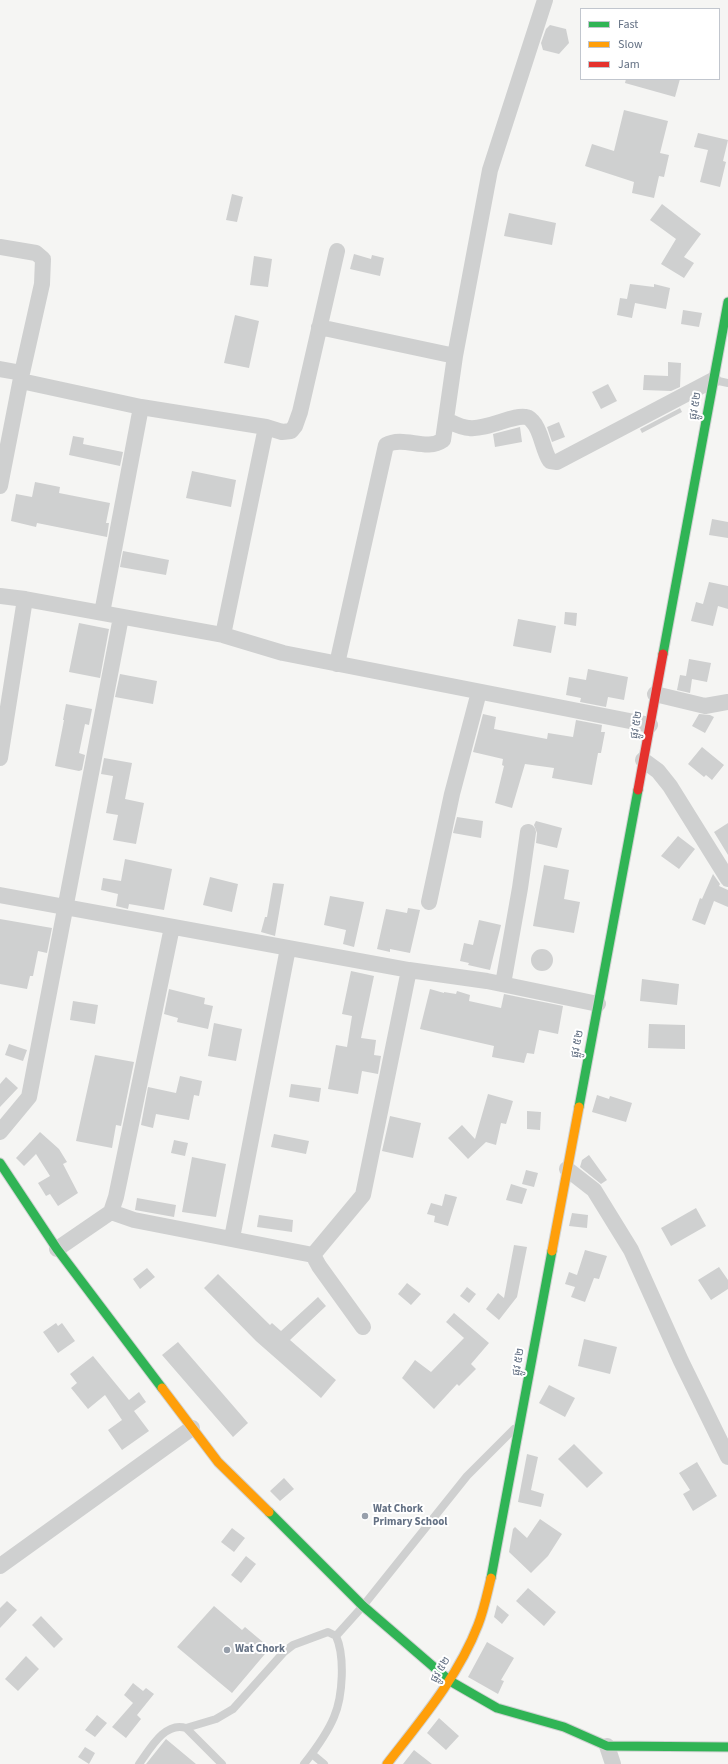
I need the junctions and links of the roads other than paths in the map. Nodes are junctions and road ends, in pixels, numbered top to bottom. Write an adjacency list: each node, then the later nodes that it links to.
1 (545, 0): 6 (street)
2 (0, 247): 8 (street)
3 (337, 251): 5 (street)
4 (728, 302): 9 (street, ផ្លូវ ៥២)
5 (319, 327): 6 (street); 12 (street)
6 (455, 356): 11 (street)
7 (0, 369): 8 (street)
8 (22, 377): 10 (street); 13 (street)
9 (721, 381): 11 (street); 21 (street, ផ្លូវ ៥២)
10 (141, 407): 12 (street); 16 (street)
11 (446, 420): 19 (street)
12 (266, 427): 18 (street)
13 (0, 486)
14 (0, 596): 15 (street)
15 (25, 599): 16 (street); 24 (street)
16 (102, 613): 17 (street)
17 (121, 617): 18 (street); 30 (street)
18 (223, 635): 19 (street)
19 (337, 664): 20 (street)
20 (479, 692): 23 (street); 29 (street)
21 (655, 694): 22 (street); 23 (street, ផ្លូវ ៥២)
22 (728, 702)
23 (650, 725): 25 (street, ផ្លូវ ៥២)
24 (0, 758)
25 (643, 760): 27 (street); 35 (street, ផ្លូវ ៥២)
26 (528, 832): 34 (street)
27 (728, 879)
28 (0, 895): 30 (street)
29 (429, 902)
30 (65, 908): 31 (street); 36 (street)
31 (172, 927): 32 (street); 39 (street)
32 (288, 948): 33 (street); 40 (street)
33 (409, 970): 34 (street); 42 (street)
34 (503, 984): 35 (street)
35 (598, 1004): 38 (street, ផ្លូវ ៥២)
36 (0, 1132)
37 (0, 1164): 41 (street)
38 (567, 1169): 44 (street, ផ្លូវ ៥២); 46 (street)
39 (111, 1212): 40 (street); 41 (street)
40 (232, 1238): 42 (street)
41 (57, 1249): 45 (street)
42 (313, 1255): 43 (street)
43 (362, 1327)
44 (520, 1423): 48 (lane); 50 (street, ផ្លូវ ៥២)
45 (192, 1428): 47 (street); 48 (street)
46 (728, 1457)
47 (0, 1566)
48 (363, 1606): 49 (lane); 50 (street)
49 (336, 1636): 51 (lane); 54 (lane)
50 (450, 1681): 52 (street); 59 (street, ផ្លូវ ៥២)
51 (186, 1728): 55 (lane); 56 (lane)
52 (607, 1746): 53 (street); 60 (street)
53 (724, 1747)
54 (312, 1754): 57 (lane); 58 (lane)
55 (139, 1764)
56 (222, 1764)
57 (304, 1764)
58 (324, 1764)
59 (387, 1764)
60 (613, 1764)

